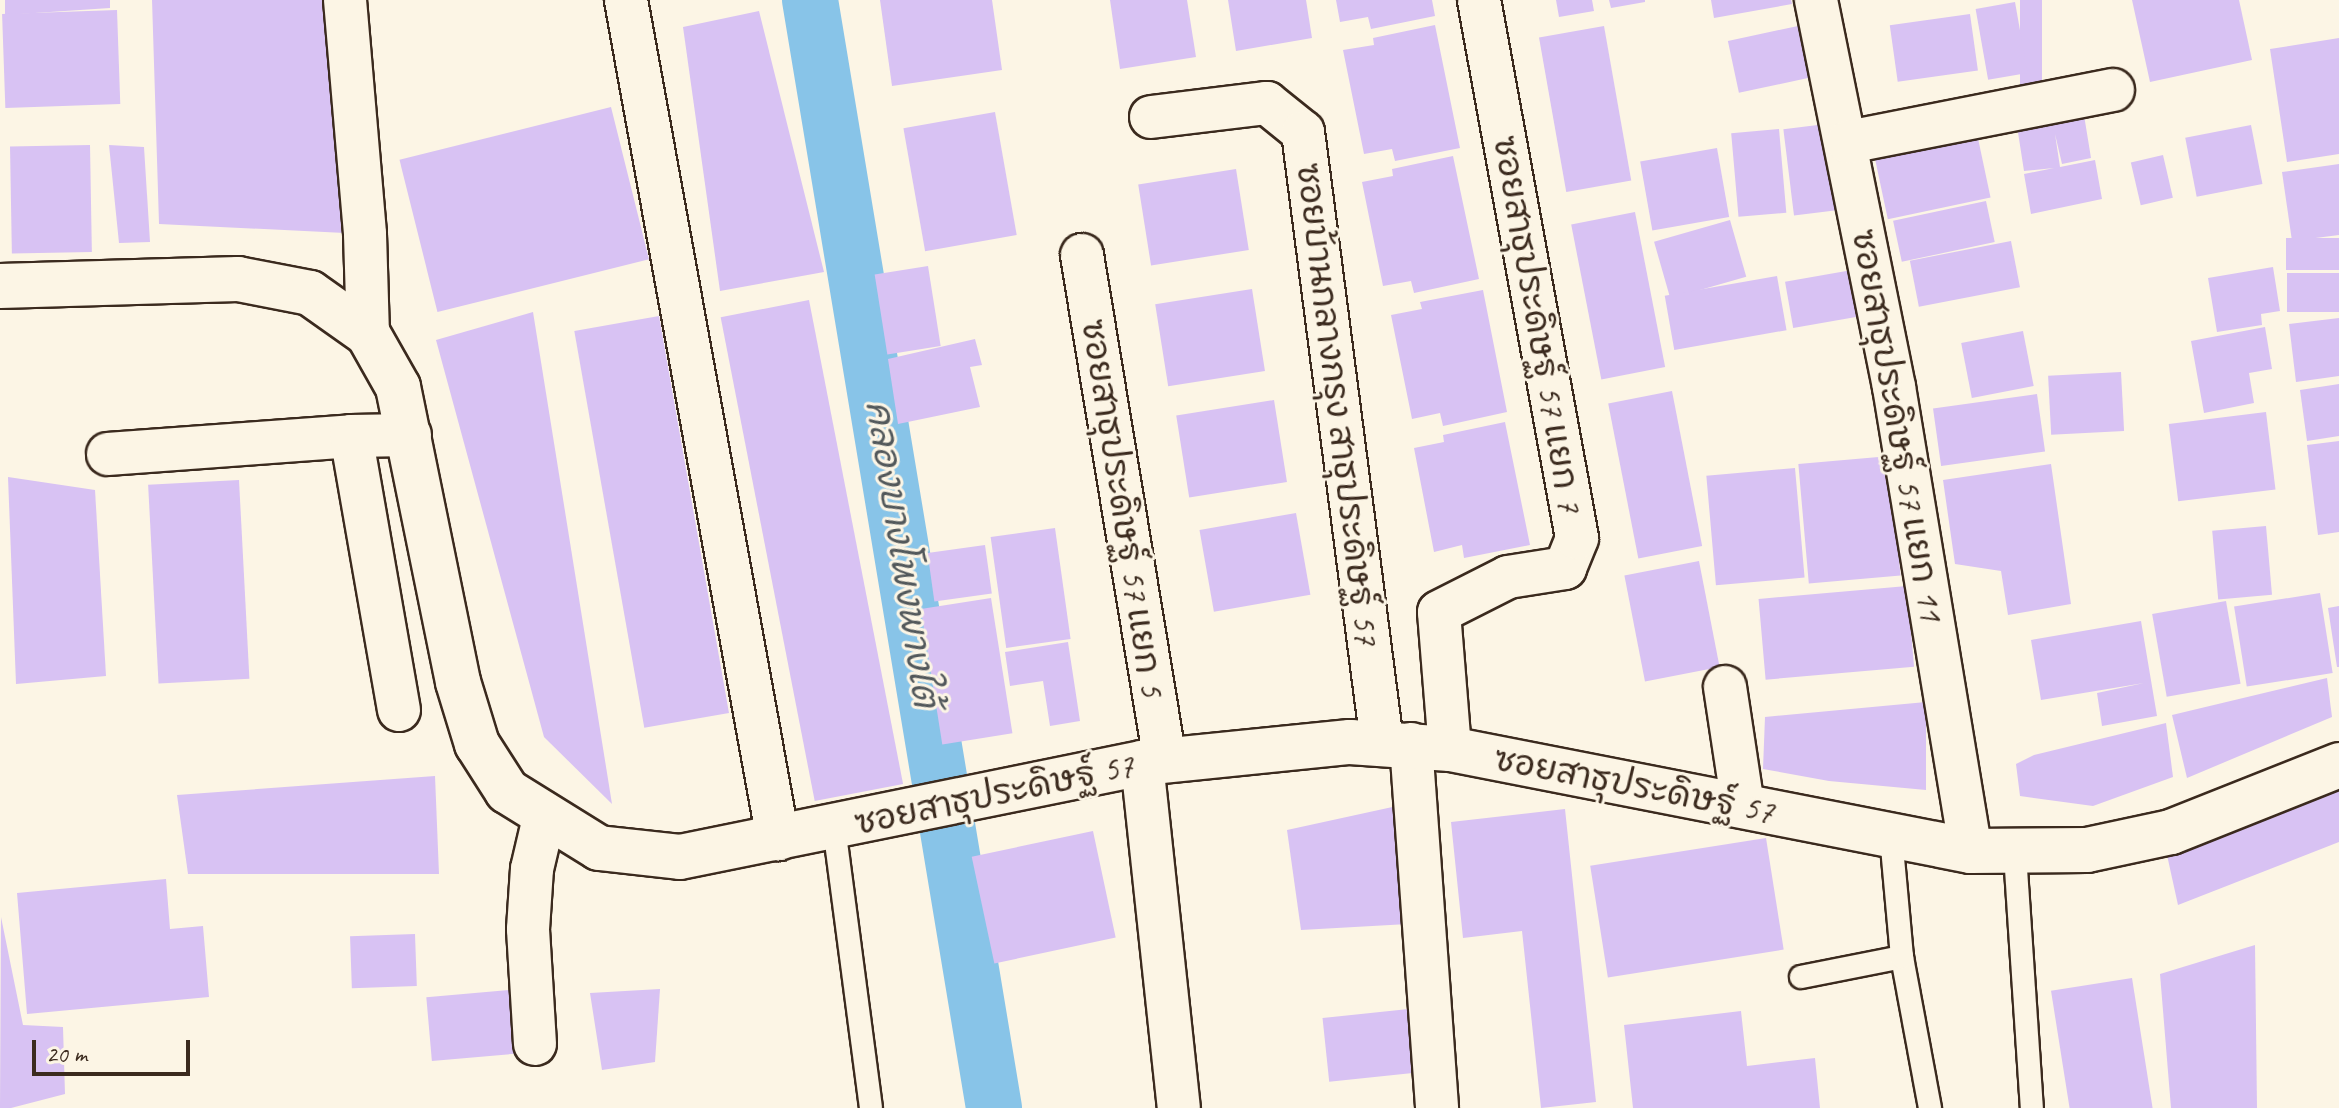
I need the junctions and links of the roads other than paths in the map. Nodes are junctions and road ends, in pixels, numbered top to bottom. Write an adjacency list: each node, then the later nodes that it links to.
1 (345, 0): 10 (street)
2 (626, 0): 23 (street)
3 (1479, 0): 16 (street, ซอยสาธุประดิษฐ์ 57 แยก 7)
4 (1816, 0): 7 (street, ซอยสาธุประดิษฐ์ 57 แยก 11)
5 (2113, 90): 7 (street)
6 (1151, 117): 16 (street, ซอยบ้านกลางกรุง สาธุประดิษฐ์ 57)
7 (1848, 142): 24 (street, ซอยสาธุประดิษฐ์ 57 แยก 11)
8 (1082, 255): 17 (street, ซอยสาธุประดิษฐ์ 57 แยก 5)
9 (0, 286): 10 (street, ซอยสาธุประดิษฐ์ 57)
10 (368, 334): 11 (street, ซอยสาธุประดิษฐ์ 57)
11 (410, 435): 12 (street); 20 (street, ซอยสาธุประดิษฐ์ 57)
12 (351, 436): 13 (street); 15 (street)
13 (108, 454)
14 (1725, 687): 19 (street)
15 (399, 710)
16 (1414, 745): 17 (street, ซอยสาธุประดิษฐ์ 57); 19 (street, ซอยสาธุประดิษฐ์ 57); 31 (street)
17 (1153, 762): 21 (street, ซอยสาธุประดิษฐ์ 57); 30 (street, ซอยสาธุประดิษฐ์ 57 แยก 5)
18 (2339, 765): 25 (street, ซอยสาธุประดิษฐ์ 57)
19 (1743, 806): 22 (street, ซอยสาธุประดิษฐ์ 57)
20 (544, 818): 23 (street, ซอยสาธุประดิษฐ์ 57); 28 (street)
21 (834, 827): 23 (street, ซอยสาธุประดิษฐ์ 57); 29 (lane)
22 (1891, 835): 24 (street, ซอยสาธุประดิษฐ์ 57); 26 (lane)
23 (778, 839)
24 (1971, 851): 25 (street, ซอยสาธุประดิษฐ์ 57)
25 (2015, 854): 33 (lane)
26 (1902, 957): 27 (lane); 32 (lane)
27 (1801, 977)
28 (535, 1044)
29 (871, 1108)
30 (1179, 1108)
31 (1437, 1108)
32 (1930, 1108)
33 (2032, 1108)

